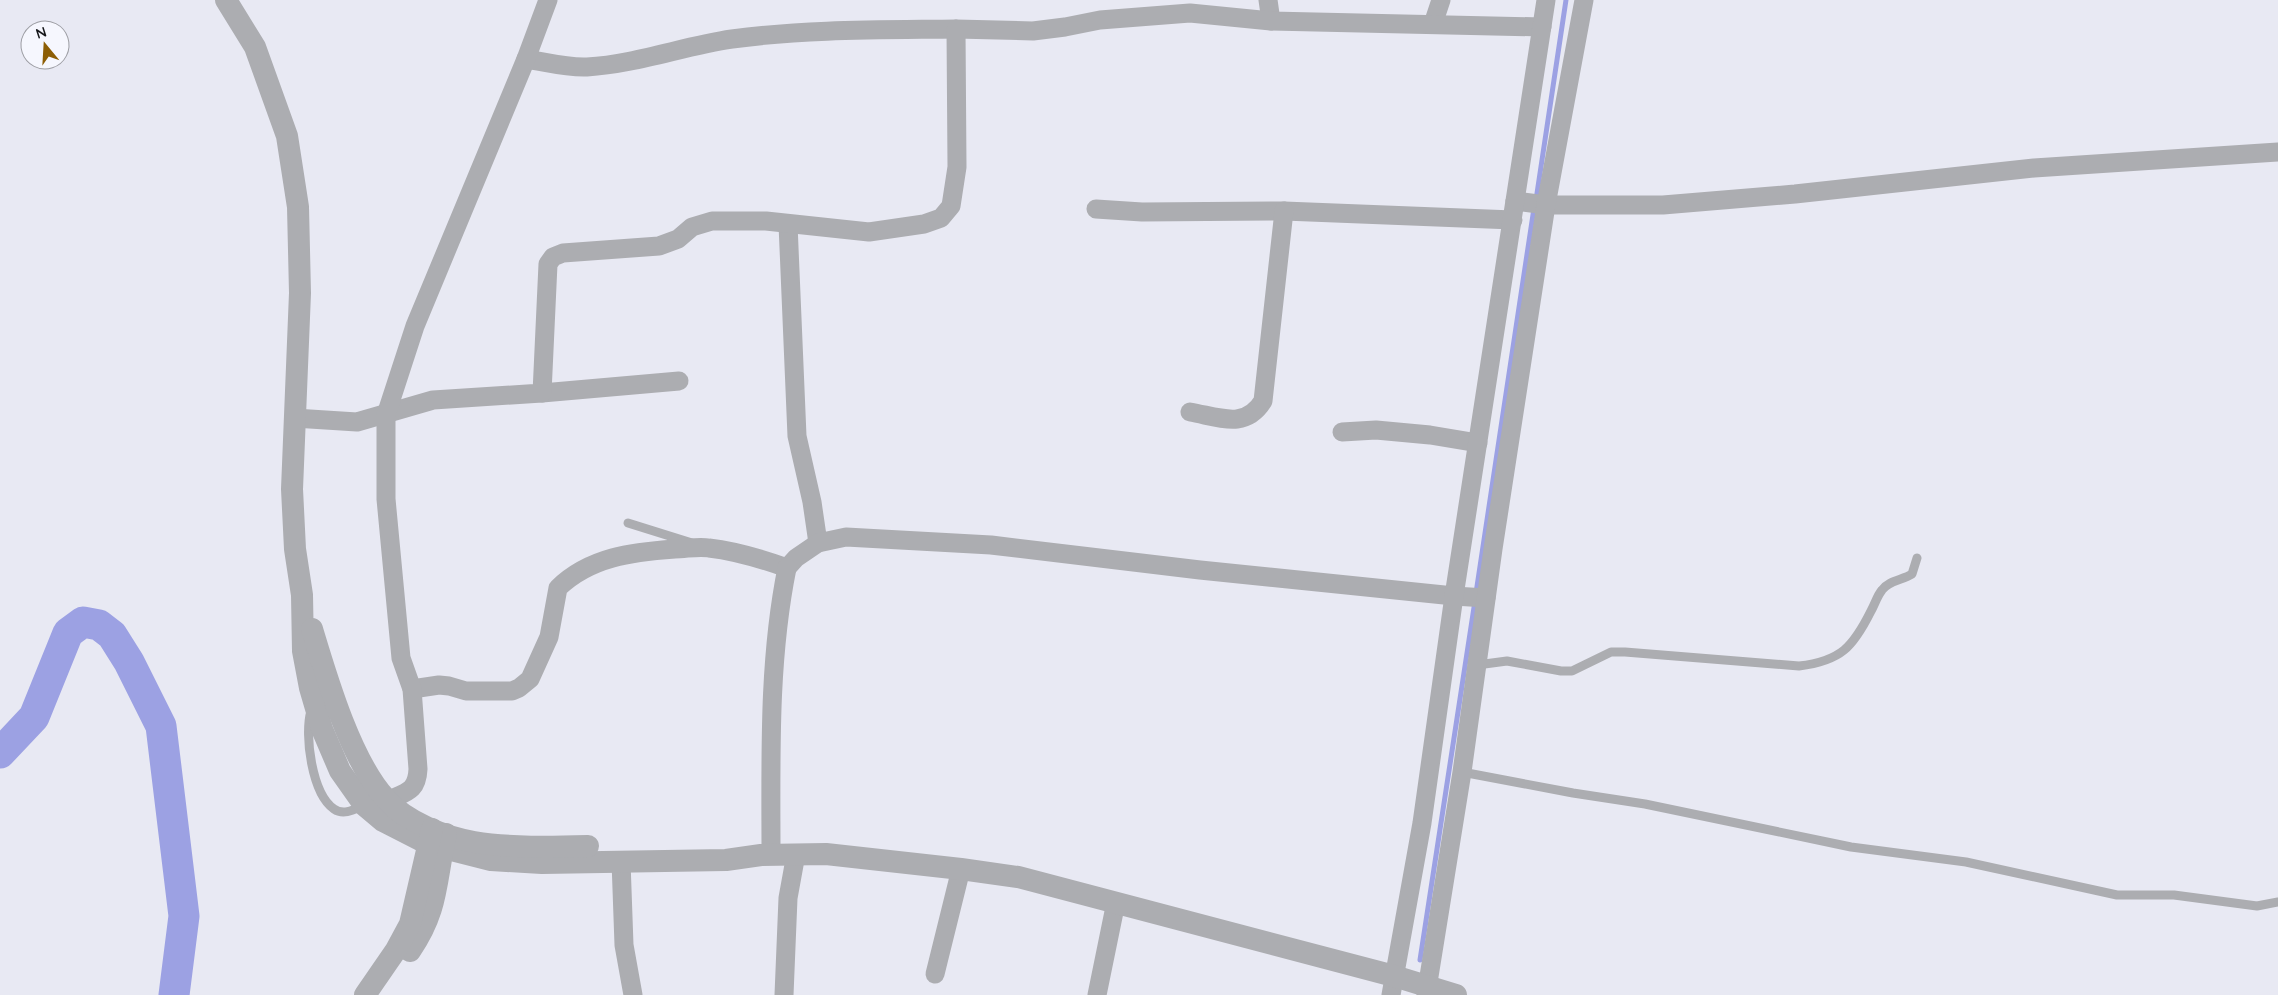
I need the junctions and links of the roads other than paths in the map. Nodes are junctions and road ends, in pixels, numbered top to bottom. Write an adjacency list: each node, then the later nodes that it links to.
1 (226, 0): 21 (street)
2 (548, 0): 11 (street)
3 (1268, 0): 7 (street)
4 (1441, 0): 8 (street)
5 (1546, 0): 9 (street)
6 (1584, 0): 13 (street)
7 (1271, 21): 8 (street); 10 (street)
8 (1433, 24): 9 (street)
9 (1542, 26): 13 (street)
10 (956, 29): 11 (street); 16 (street)
11 (526, 59): 20 (street)
12 (2278, 152): 13 (street)
13 (1527, 207): 15 (street); 23 (street); 30 (street)
14 (1096, 210): 15 (street)
15 (1284, 211): 19 (street)
16 (788, 224): 18 (street); 25 (street)
17 (678, 381): 18 (street)
18 (542, 393): 20 (street)
19 (1190, 412)
20 (386, 415): 21 (street); 32 (street)
21 (294, 418): 29 (street)
22 (1342, 432): 23 (street)
23 (1478, 444): 30 (street)
24 (628, 523): 26 (lane)
25 (818, 543): 28 (street); 30 (street)
26 (708, 548): 28 (street); 32 (street)
27 (1917, 558): 31 (lane)
28 (787, 568): 37 (street)
29 (302, 595): 34 (street); 34 (street)
30 (1471, 597): 31 (street); 46 (street)
31 (1476, 665): 33 (street)
32 (412, 689): 34 (street)
33 (1462, 772): 44 (lane); 47 (street)
34 (385, 811): 35 (street); 41 (street)
35 (438, 838): 37 (street); 38 (street); 41 (street); 42 (street)
36 (796, 854): 37 (street); 40 (street); 51 (street)
37 (766, 855): 39 (street)
38 (491, 860): 39 (street); 42 (street)
39 (621, 861): 50 (street)
40 (961, 868): 43 (street); 45 (street)
41 (421, 881): 48 (street)
42 (435, 899): 49 (street)
43 (1116, 902): 46 (street); 52 (street)
44 (2278, 902)
45 (935, 974)
46 (1392, 986): 47 (street)
47 (1427, 991): 53 (street)
48 (365, 995)
49 (377, 995)
50 (633, 995)
51 (784, 995)
52 (1097, 995)
53 (1456, 995)

